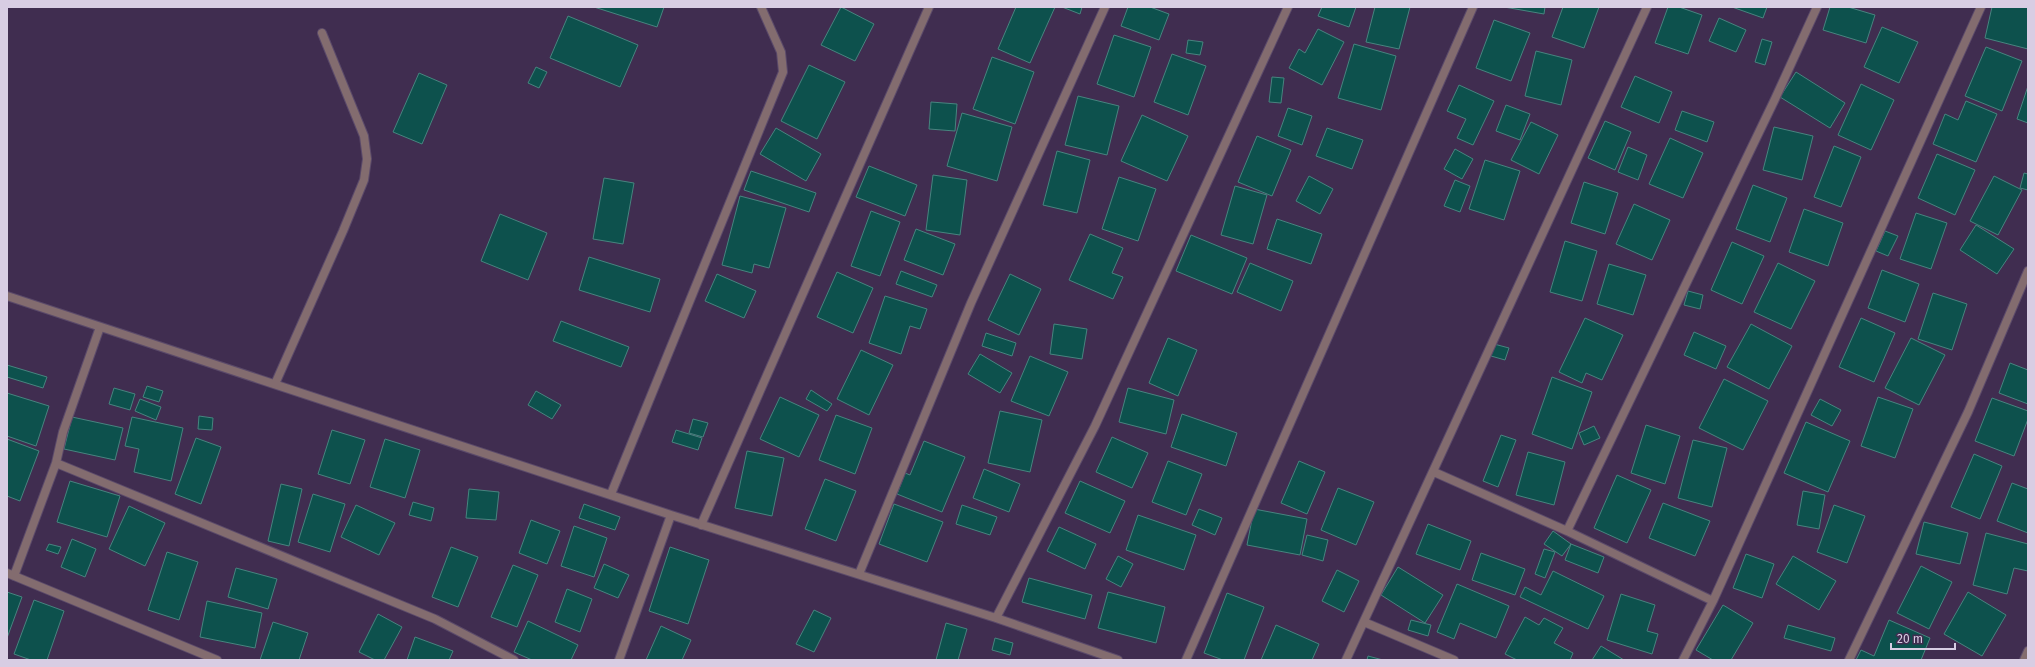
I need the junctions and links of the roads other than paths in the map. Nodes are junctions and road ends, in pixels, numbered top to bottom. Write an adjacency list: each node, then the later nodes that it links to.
1 (761, 7): 16 (street)
2 (929, 7): 18 (street)
3 (1104, 7): 21 (street)
4 (1288, 7): 23 (street)
5 (1473, 7): 30 (street)
6 (1647, 7): 15 (street)
7 (1816, 7): 19 (street)
8 (1981, 7): 22 (street)
9 (322, 33): 13 (street)
10 (2028, 271): 34 (street)
11 (7, 296): 12 (street)
12 (100, 327): 13 (street); 14 (street)
13 (275, 384): 16 (street)
14 (56, 463): 20 (street); 27 (street)
15 (1434, 472): 19 (street); 24 (street)
16 (611, 494): 17 (street)
17 (671, 515): 18 (street); 28 (street)
18 (701, 525): 21 (street)
19 (1567, 531): 22 (street)
20 (10, 574): 26 (street)
21 (859, 574): 23 (street)
22 (1713, 601): 33 (street)
23 (996, 618): 29 (street)
24 (1364, 622): 31 (street); 32 (street)
25 (2028, 652): 35 (street)
26 (218, 660)
27 (514, 660)
28 (619, 660)
29 (1118, 660)
30 (1186, 660)
31 (1346, 660)
32 (1454, 660)
33 (1683, 660)
34 (1849, 660)
35 (2024, 660)

